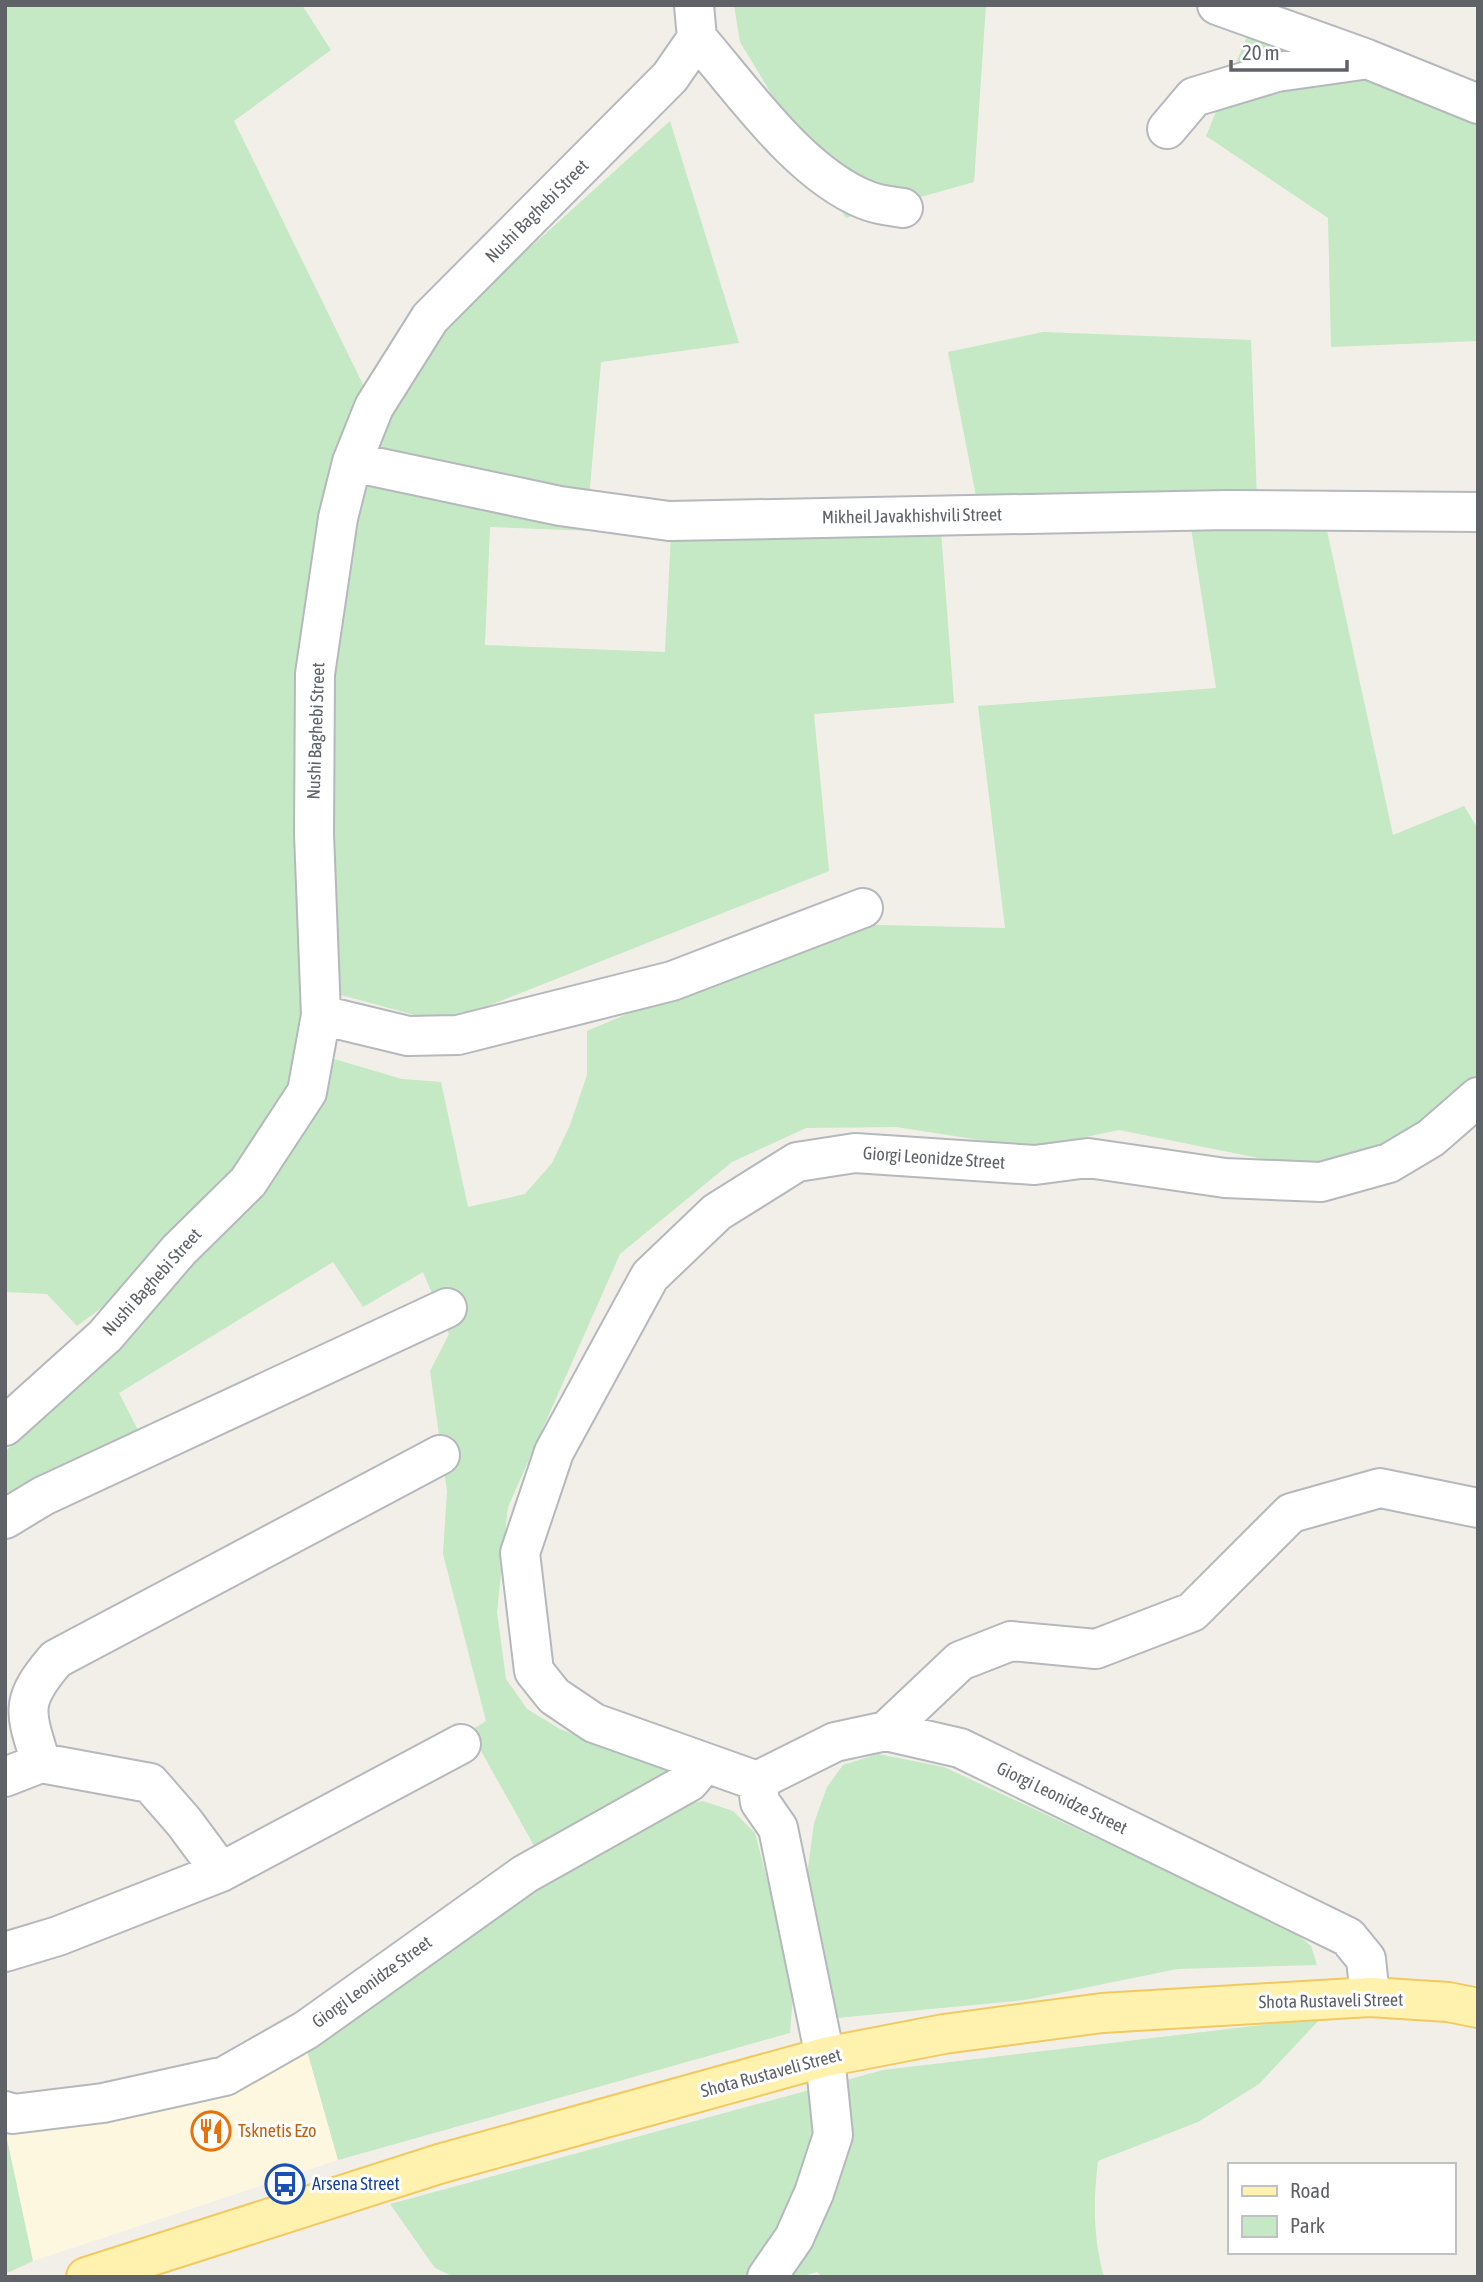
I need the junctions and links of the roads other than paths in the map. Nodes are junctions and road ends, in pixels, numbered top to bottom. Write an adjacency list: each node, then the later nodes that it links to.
1 (1217, 5): 3 (street)
2 (695, 22): 6 (street); 7 (street, Nushi Baghebi Street)
3 (1367, 59): 4 (street); 5 (street)
4 (1478, 104)
5 (1167, 129)
6 (903, 208)
7 (352, 462): 8 (street, Mikheil Javakhishvili Street); 10 (street, Nushi Baghebi Street)
8 (1478, 512)
9 (863, 908): 10 (street)
10 (321, 1015): 13 (street, Nushi Baghebi Street)
11 (1478, 1097): 20 (street, Giorgi Leonidze Street)
12 (447, 1308): 16 (street)
13 (5, 1426)
14 (440, 1455): 19 (street)
15 (1478, 1508): 17 (street)
16 (5, 1519)
17 (886, 1731): 22 (street, Giorgi Leonidze Street); 25 (street, Giorgi Leonidze Street)
18 (461, 1744): 23 (street)
19 (41, 1763): 21 (street); 23 (street)
20 (704, 1764): 22 (street, Giorgi Leonidze Street); 28 (street, Giorgi Leonidze Street)
21 (5, 1777)
22 (757, 1781): 27 (street)
23 (221, 1872): 24 (street)
24 (5, 1952)
25 (1370, 1997): 26 (main road, Shota Rustaveli Street); 27 (main road, Shota Rustaveli Street)
26 (1478, 2008)
27 (825, 2057): 29 (main road, Shota Rustaveli Street); 30 (street)
28 (5, 2111)
29 (86, 2277)
30 (767, 2277)

